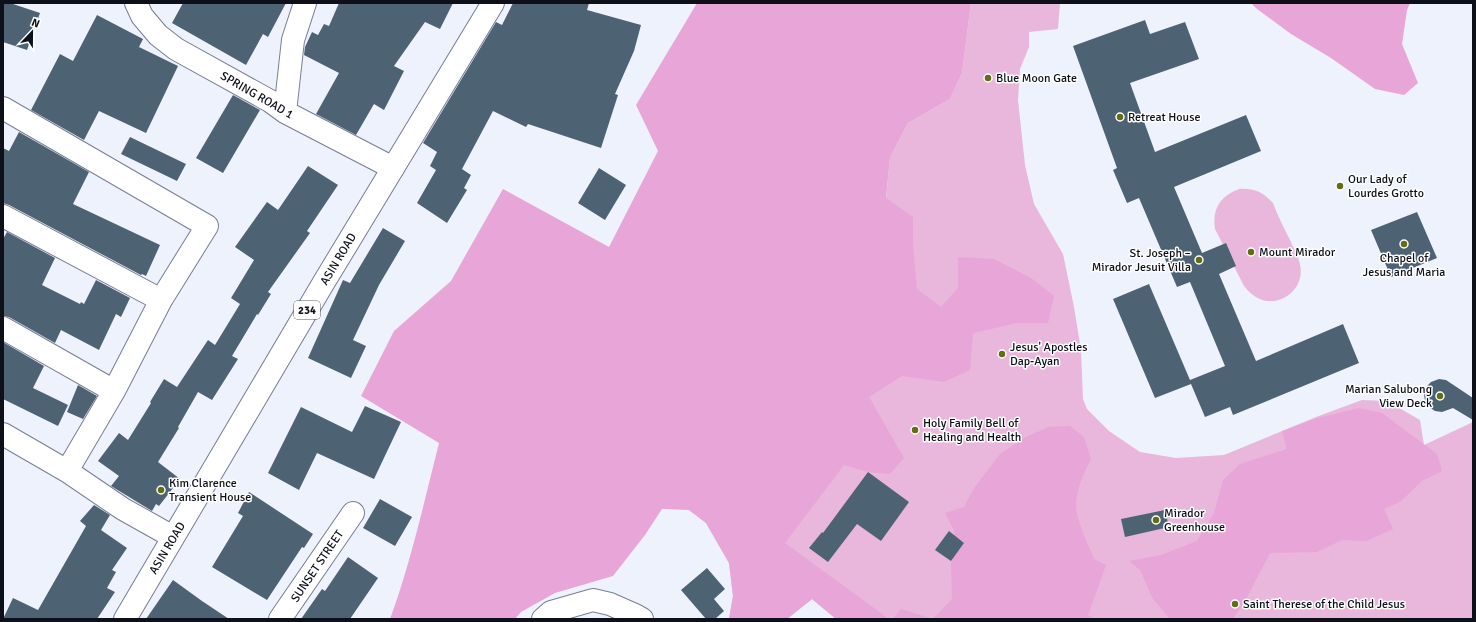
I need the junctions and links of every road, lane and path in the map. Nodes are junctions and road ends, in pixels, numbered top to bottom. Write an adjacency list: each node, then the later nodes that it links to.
1 (305, 3): 5 (street)
2 (493, 3): 6 (street, ASIN ROAD / 234)
3 (144, 7): 5 (street, SPRING ROAD 1)
4 (3, 108): 8 (street)
5 (285, 112): 6 (street, SPRING ROAD 1)
6 (393, 168): 14 (street, ASIN ROAD / 234)
7 (3, 216): 8 (street)
8 (161, 300): 10 (street)
9 (3, 328): 10 (street)
10 (114, 391): 12 (street)
11 (3, 434): 12 (street)
12 (67, 471): 14 (street)
13 (353, 513): 16 (street, SUNSET STREET)
14 (173, 537): 15 (street, ASIN ROAD / 234)
15 (124, 619)
16 (280, 619)
17 (543, 619): 18 (street)
18 (642, 619)

